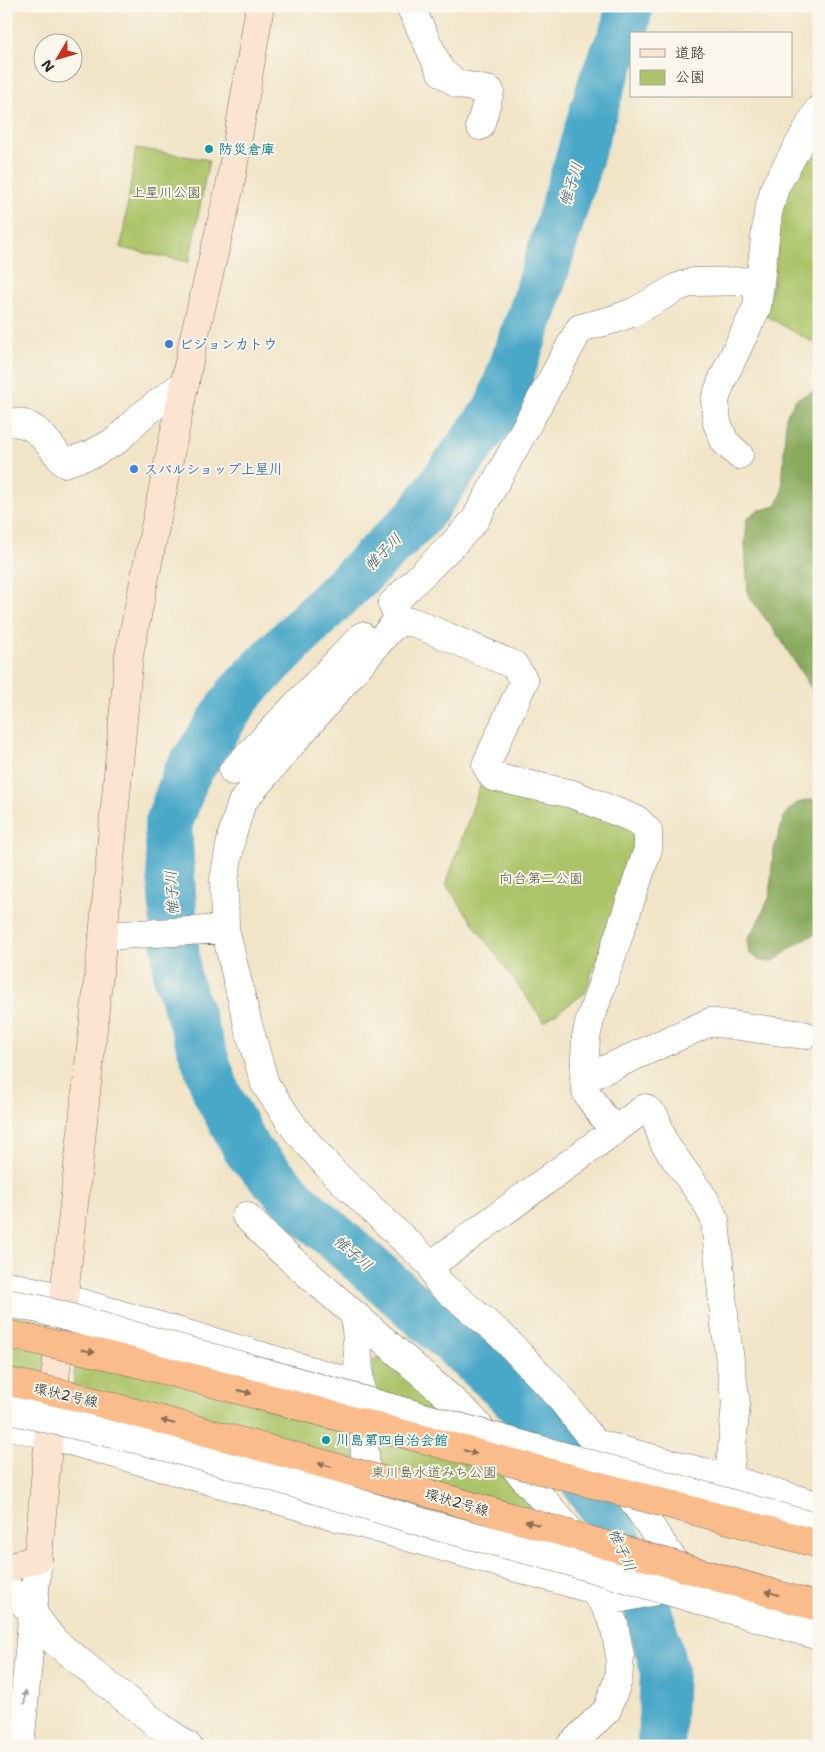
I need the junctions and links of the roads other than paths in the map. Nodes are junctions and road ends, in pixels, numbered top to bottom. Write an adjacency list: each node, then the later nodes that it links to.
1 (260, 6): 6 (street)
2 (410, 6): 4 (street)
3 (819, 109): 5 (street)
4 (480, 126)
5 (760, 281): 8 (street); 9 (street)
6 (185, 383): 7 (street); 12 (street)
7 (6, 423)
8 (739, 455)
9 (396, 613): 10 (street); 11 (street); 14 (street)
10 (233, 771)
11 (215, 929): 12 (street); 17 (street)
12 (115, 936): 19 (street)
13 (804, 1035): 14 (street)
14 (584, 1079): 15 (street)
15 (614, 1132): 17 (street); 29 (street)
16 (246, 1216): 21 (street)
17 (431, 1265): 28 (street)
18 (6, 1285): 19 (street)
19 (64, 1298): 24 (street); 27 (street)
20 (6, 1303): 32 (street, bridge)
21 (354, 1315): 24 (street); 38 (street)
22 (6, 1334): 33 (main road, one-way to 33, bridge)
23 (6, 1381): 39 (main road, 環状2号線, one-way to 23, bridge)
24 (360, 1385): 31 (street)
25 (6, 1409): 41 (street, bridge)
26 (6, 1425): 27 (street)
27 (49, 1435): 31 (street); 34 (street)
28 (595, 1443): 29 (street); 37 (street)
29 (730, 1479): 30 (street)
30 (819, 1506)
31 (370, 1526): 38 (street)
32 (819, 1528)
33 (819, 1544)
34 (38, 1558): 35 (street); 40 (street)
35 (6, 1569)
36 (6, 1586): 40 (street)
37 (680, 1586): 38 (street, bridge); 42 (street)
38 (601, 1597): 45 (street)
39 (819, 1607)
40 (32, 1612): 43 (street, one-way to 40); 44 (street)
41 (819, 1636)
42 (819, 1648)
43 (20, 1746)
44 (188, 1746)
45 (570, 1746)

